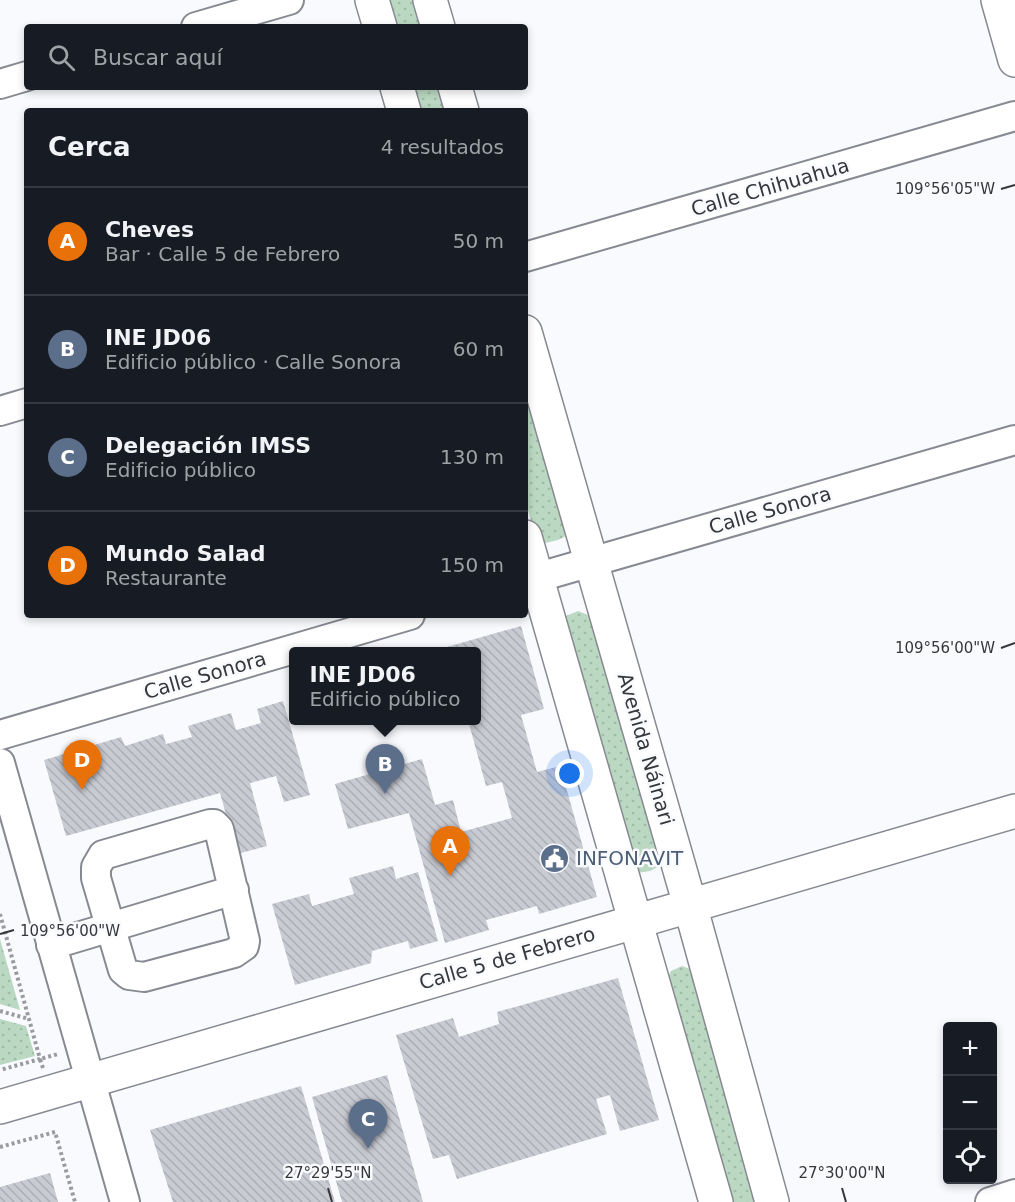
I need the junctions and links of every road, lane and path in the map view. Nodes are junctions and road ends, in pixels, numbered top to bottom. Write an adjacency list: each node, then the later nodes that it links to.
1 (289, 0): 5 (street)
2 (372, 0): 6 (main road)
3 (430, 0): 7 (main road)
4 (998, 0): 8 (main road)
5 (206, 24)
6 (379, 24)
7 (437, 24)
8 (1015, 60)
9 (24, 77): 10 (street)
10 (0, 84)
11 (398, 90): 13 (main road)
12 (456, 90): 14 (main road)
13 (403, 108)
14 (461, 108)
15 (1015, 116): 16 (street, Calle Chihuahua)
16 (528, 256)
17 (528, 342): 22 (main road, Avenida Náinari)
18 (24, 404): 19 (street)
19 (0, 411)
20 (1015, 440): 22 (street, Calle Sonora)
21 (528, 558): 23 (main road)
22 (591, 561): 23 (street, Calle Sonora); 31 (main road, Avenida Náinari)
23 (531, 579): 33 (main road)
24 (400, 618): 25 (street, Calle Sonora)
25 (301, 647)
26 (289, 650): 27 (street, Calle Sonora)
27 (0, 735)
28 (0, 763): 35 (street)
29 (1015, 811): 31 (main road, Calle 5 de Febrero)
30 (234, 890): 34 (street); 34 (street); 34 (street)
31 (690, 904): 33 (main road, Calle 5 de Febrero); 46 (main road, Avenida Náinari)
32 (0, 914): 37 (path)
33 (634, 921): 39 (main road, Calle 5 de Febrero); 45 (main road)
34 (110, 927): 35 (street)
35 (51, 945): 39 (street)
36 (0, 1011): 37 (path)
37 (29, 1019): 38 (path)
38 (0, 1070)
39 (90, 1080): 40 (main road, Calle 5 de Febrero); 44 (street)
40 (0, 1107)
41 (0, 1148): 43 (path)
42 (1015, 1194): 47 (street)
43 (75, 1202)
44 (125, 1202)
45 (716, 1202)
46 (772, 1202)
47 (990, 1202)

